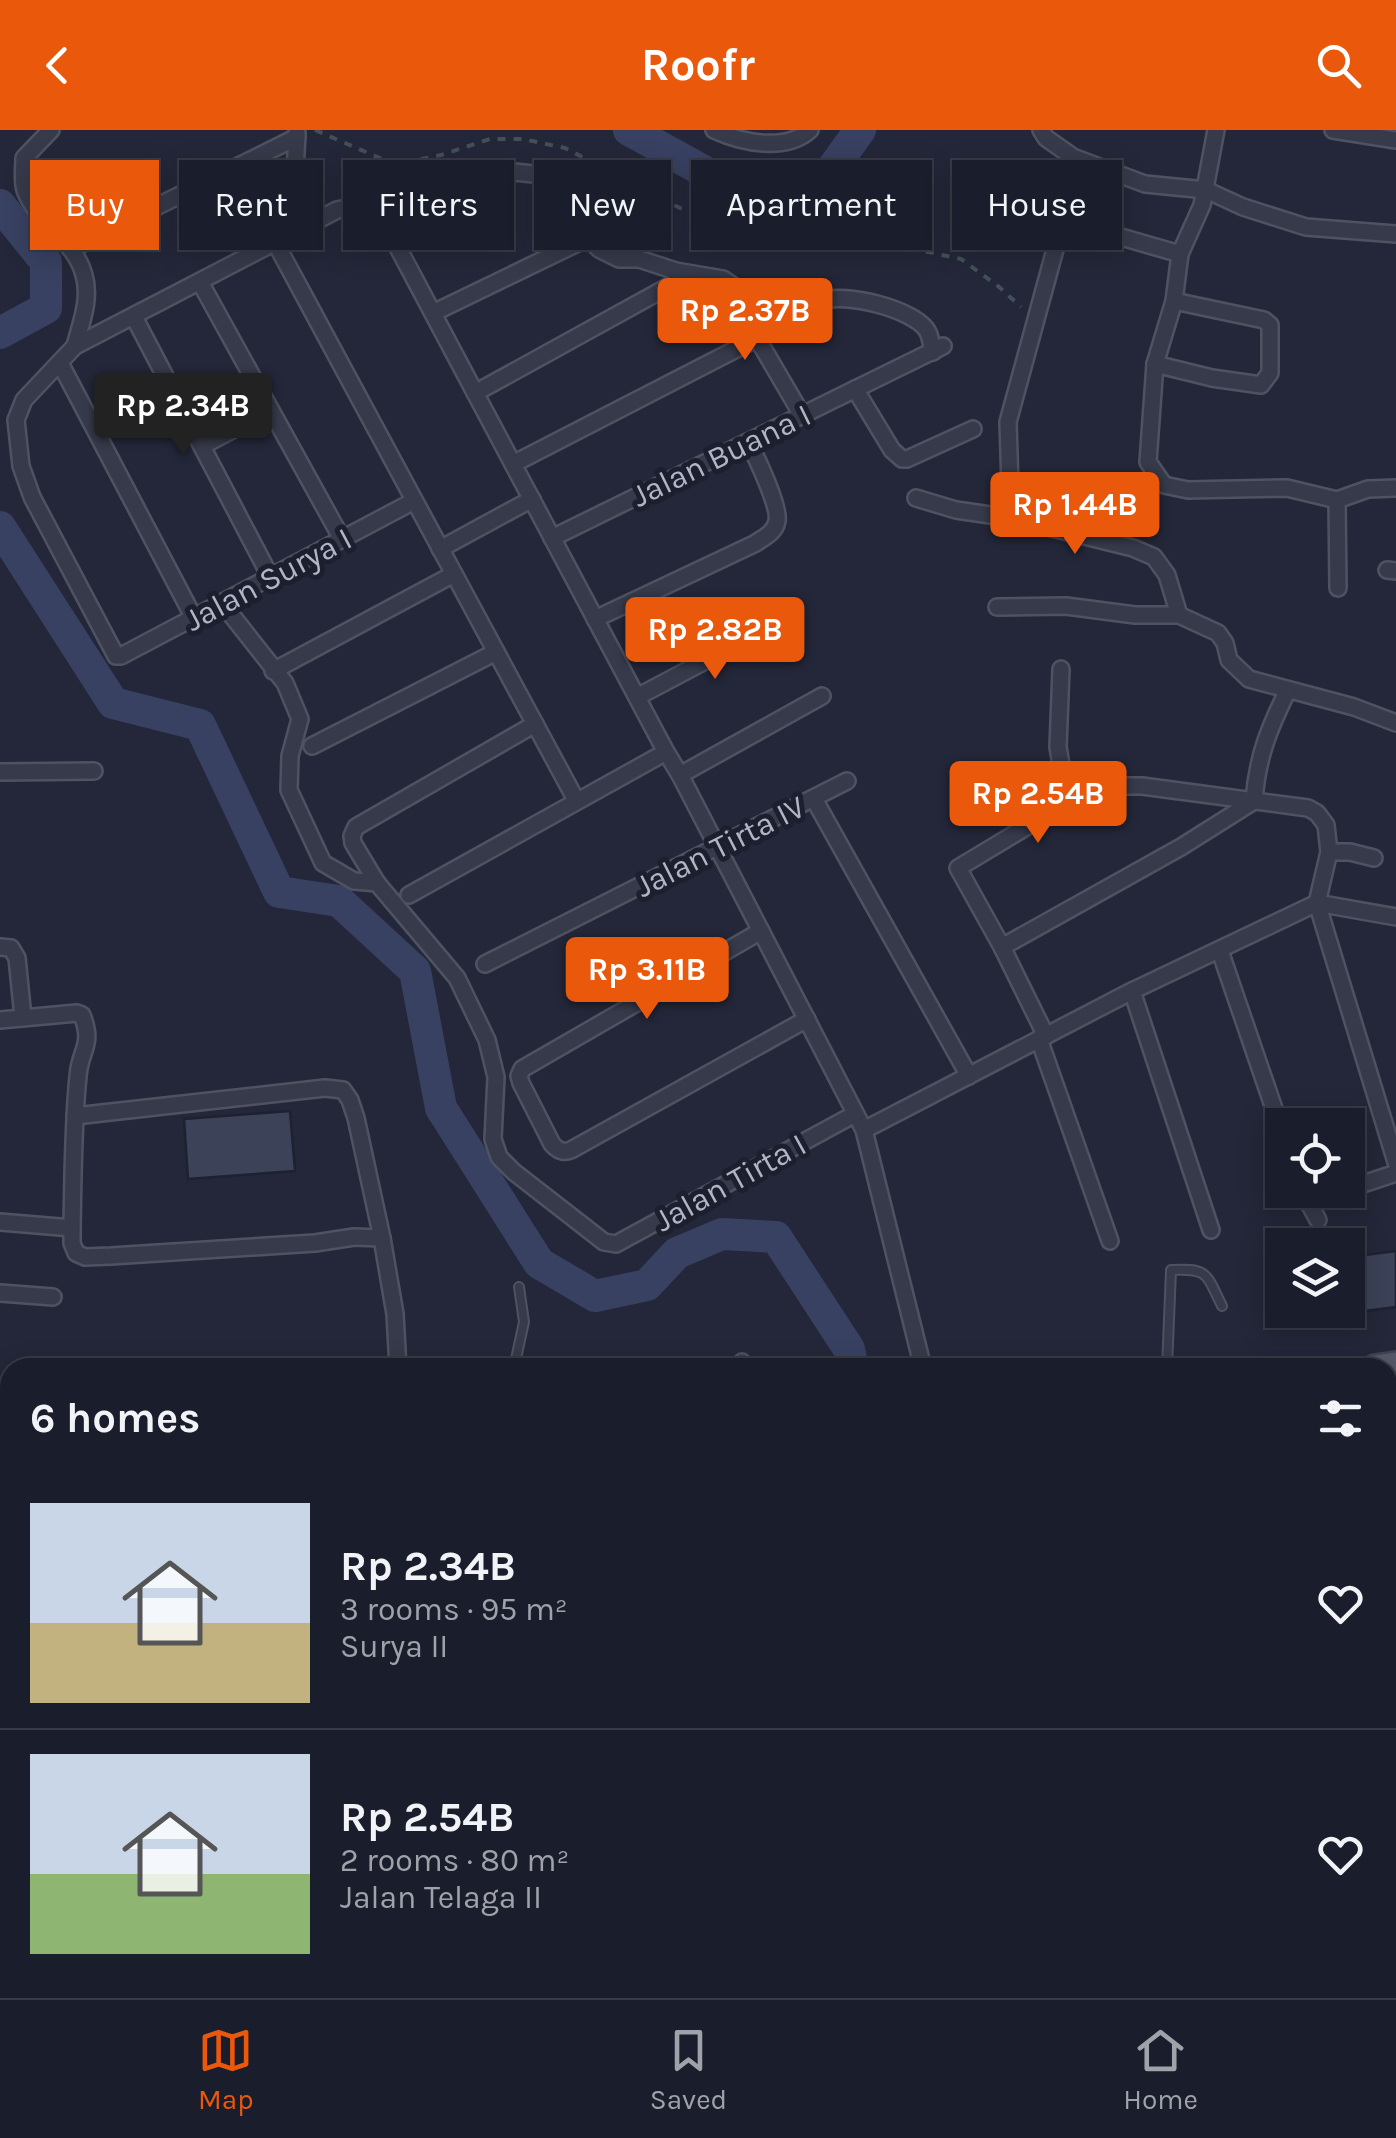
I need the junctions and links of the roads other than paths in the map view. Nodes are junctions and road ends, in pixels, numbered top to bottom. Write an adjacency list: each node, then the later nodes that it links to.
1 (51, 130): 11 (street)
2 (714, 130): 3 (street)
3 (810, 130)
4 (1041, 130): 10 (street)
5 (1216, 130): 10 (street)
6 (1333, 130): 8 (street)
7 (297, 133): 9 (street); 12 (street)
8 (1396, 140)
9 (296, 160)
10 (1206, 190): 13 (street); 20 (street)
11 (30, 198)
12 (159, 204)
13 (1396, 234)
14 (72, 250): 27 (street)
15 (260, 250): 22 (street)
16 (279, 250): 41 (street)
17 (400, 250): 24 (street)
18 (563, 250): 24 (street)
19 (603, 250): 21 (street)
20 (1180, 254): 23 (street); 43 (street)
21 (691, 274): 26 (street); 31 (street)
22 (200, 282): 25 (street); 32 (street)
23 (1174, 301): 29 (street); 29 (street)
24 (433, 313): 31 (street)
25 (134, 317): 27 (street); 36 (street)
26 (757, 338): 30 (street, Jalan Buana I); 33 (street); 37 (street)
27 (75, 346): 28 (street)
28 (60, 363): 53 (street); 53 (street, Jalan Surya I)
29 (1156, 364): 42 (street)
30 (856, 390): 33 (street, Jalan Buana I); 34 (street)
31 (475, 392): 37 (street)
32 (270, 410): 36 (street); 45 (street)
33 (802, 415): 35 (street, Jalan Buana I)
34 (974, 429)
35 (748, 442): 44 (street, Jalan Buana I); 54 (street)
36 (202, 446): 48 (street)
37 (513, 464): 40 (street)
38 (1396, 488): 42 (street)
39 (916, 498): 43 (street)
40 (532, 499): 44 (street); 46 (street)
41 (414, 500): 45 (street, Jalan Surya I); 46 (street)
42 (1337, 500): 49 (street)
43 (1011, 518): 52 (street)
44 (552, 538): 54 (street)
45 (342, 539): 48 (street, Jalan Surya I)
46 (440, 549): 47 (street)
47 (454, 574): 56 (street); 58 (street)
48 (271, 578): 50 (street, Jalan Surya I)
49 (1338, 588)
50 (222, 603): 53 (street, Jalan Surya I); 58 (street)
51 (997, 607): 52 (street)
52 (1179, 615): 59 (street)
53 (194, 618)
54 (595, 619): 61 (street)
55 (756, 634): 61 (street)
56 (496, 652): 63 (street); 64 (street)
57 (1061, 668): 70 (street)
58 (273, 671): 77 (street)
59 (1288, 690): 62 (street); 73 (street)
60 (822, 696): 68 (street)
61 (638, 697): 65 (street)
62 (1396, 723)
63 (535, 724): 72 (street); 77 (street)
64 (312, 746)
65 (666, 752): 68 (street); 72 (street)
66 (94, 771): 67 (street)
67 (0, 772)
68 (680, 775): 74 (street)
69 (847, 781): 71 (street, Jalan Tirta IV)
70 (1076, 796): 73 (street); 83 (street)
71 (814, 799): 74 (street, Jalan Tirta IV); 91 (street)
72 (576, 800): 78 (street)
73 (1254, 801): 75 (street); 83 (street)
74 (717, 848): 81 (street); 85 (street, Jalan Tirta IV)
75 (1328, 852): 76 (street); 79 (street)
76 (1374, 858)
77 (377, 883): 93 (street, Jalan Tirta I)
78 (408, 895)
79 (1318, 904): 80 (street); 84 (street); 96 (street)
80 (1396, 917)
81 (761, 931): 88 (street); 88 (street)
82 (0, 947): 87 (street)
83 (1002, 947): 90 (street)
84 (1220, 951): 86 (street); 92 (street)
85 (485, 964)
86 (1132, 991): 90 (street); 103 (street)
87 (23, 1017): 89 (street); 94 (street)
88 (807, 1019): 93 (street)
89 (0, 1020)
90 (1042, 1037): 91 (street); 105 (street)
91 (969, 1076): 95 (street)
92 (1274, 1108)
93 (856, 1114): 95 (street)
94 (75, 1116): 102 (street); 104 (street)
95 (864, 1130): 112 (street)
96 (1396, 1162)
97 (1396, 1174): 98 (street)
98 (1365, 1184)
99 (1312, 1208): 100 (street)
100 (1318, 1220)
101 (0, 1222): 102 (street)
102 (72, 1228): 104 (street)
103 (1211, 1230)
104 (382, 1238): 110 (street)
105 (1110, 1241)
106 (520, 1288): 111 (lane)
107 (0, 1293): 108 (street)
108 (53, 1297)
109 (1222, 1306): 113 (lane)
110 (397, 1358)
111 (516, 1358)
112 (920, 1358)
113 (1167, 1358)

